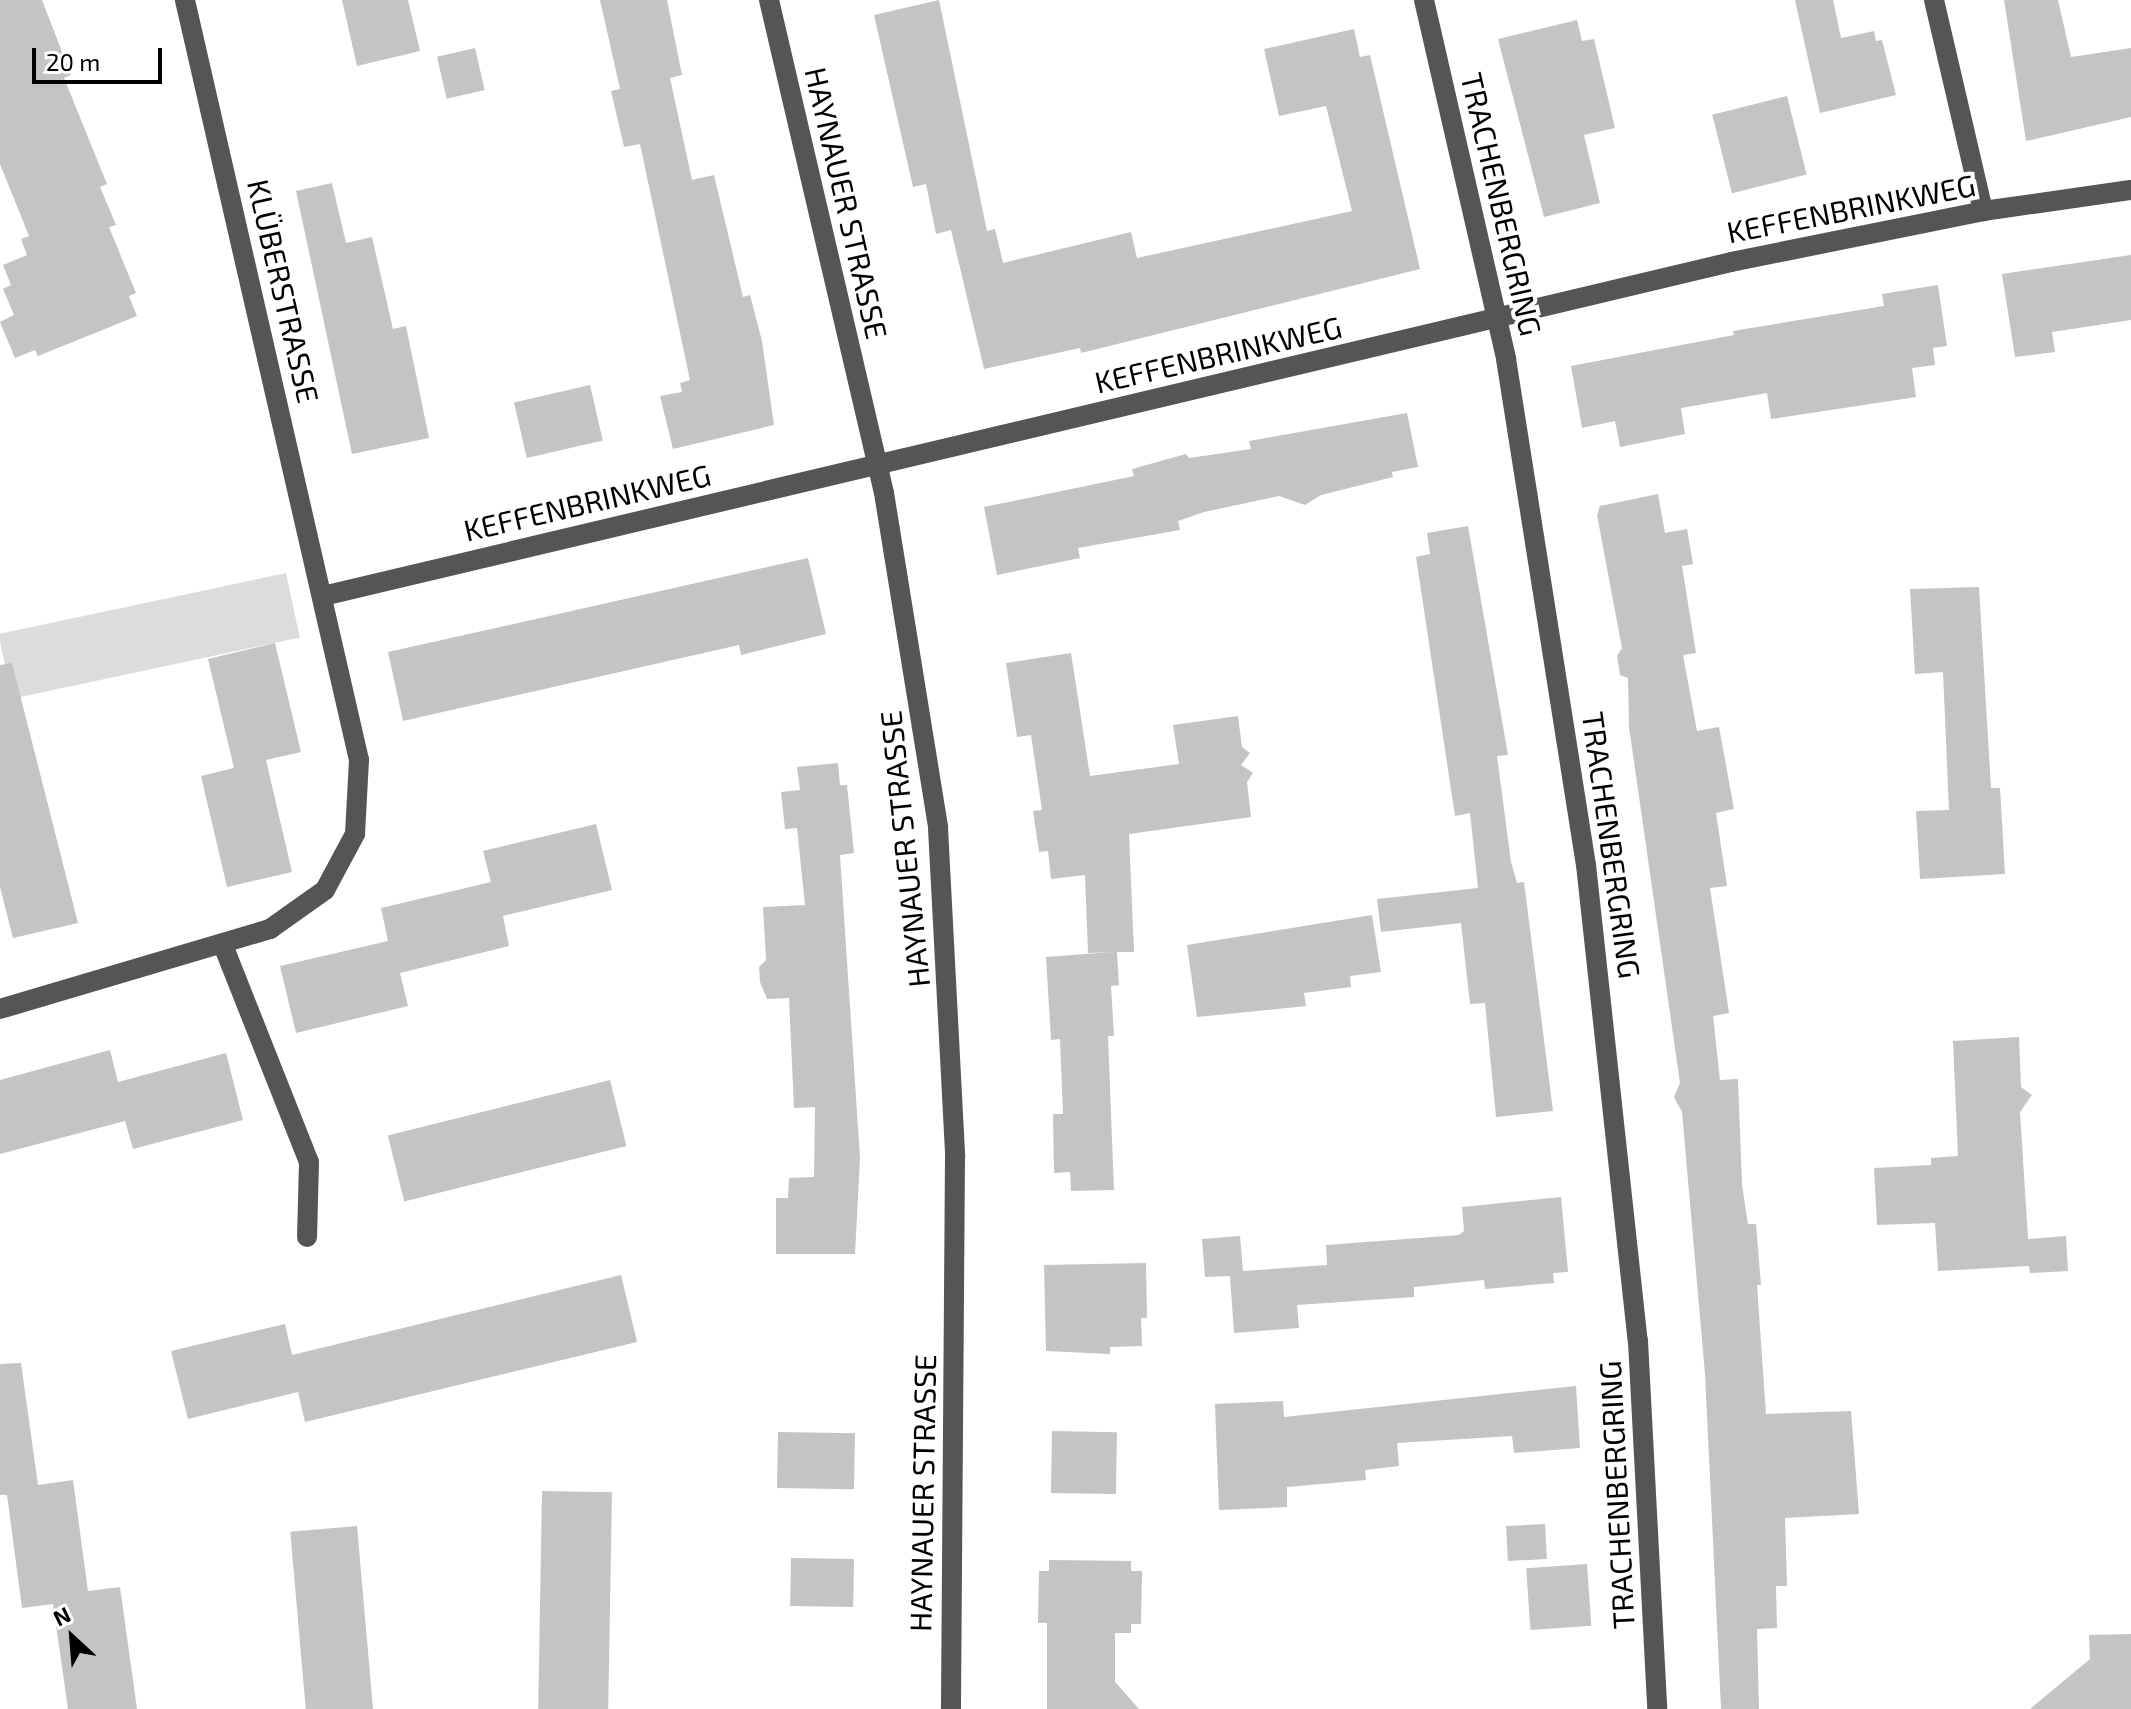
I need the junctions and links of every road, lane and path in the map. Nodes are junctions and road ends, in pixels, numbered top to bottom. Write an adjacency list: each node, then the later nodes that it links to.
1 (185, 0): 9 (street, KLÜBERSTRASSE)
2 (769, 0): 8 (street, HAYNAUER STRASSE)
3 (1424, 0): 7 (street, TRACHENBERGRING)
4 (1934, 0): 6 (street)
5 (2131, 190): 6 (street, KEFFENBRINKWEG)
6 (1983, 211): 7 (street, KEFFENBRINKWEG)
7 (1497, 319): 8 (street, KEFFENBRINKWEG); 14 (street, TRACHENBERGRING)
8 (877, 464): 9 (street, KEFFENBRINKWEG); 13 (street, HAYNAUER STRASSE)
9 (323, 596): 10 (street, KLÜBERSTRASSE)
10 (223, 945): 11 (street, KLÜBERSTRASSE); 12 (street)
11 (0, 1009)
12 (307, 1237)
13 (951, 1709)
14 (1657, 1709)

